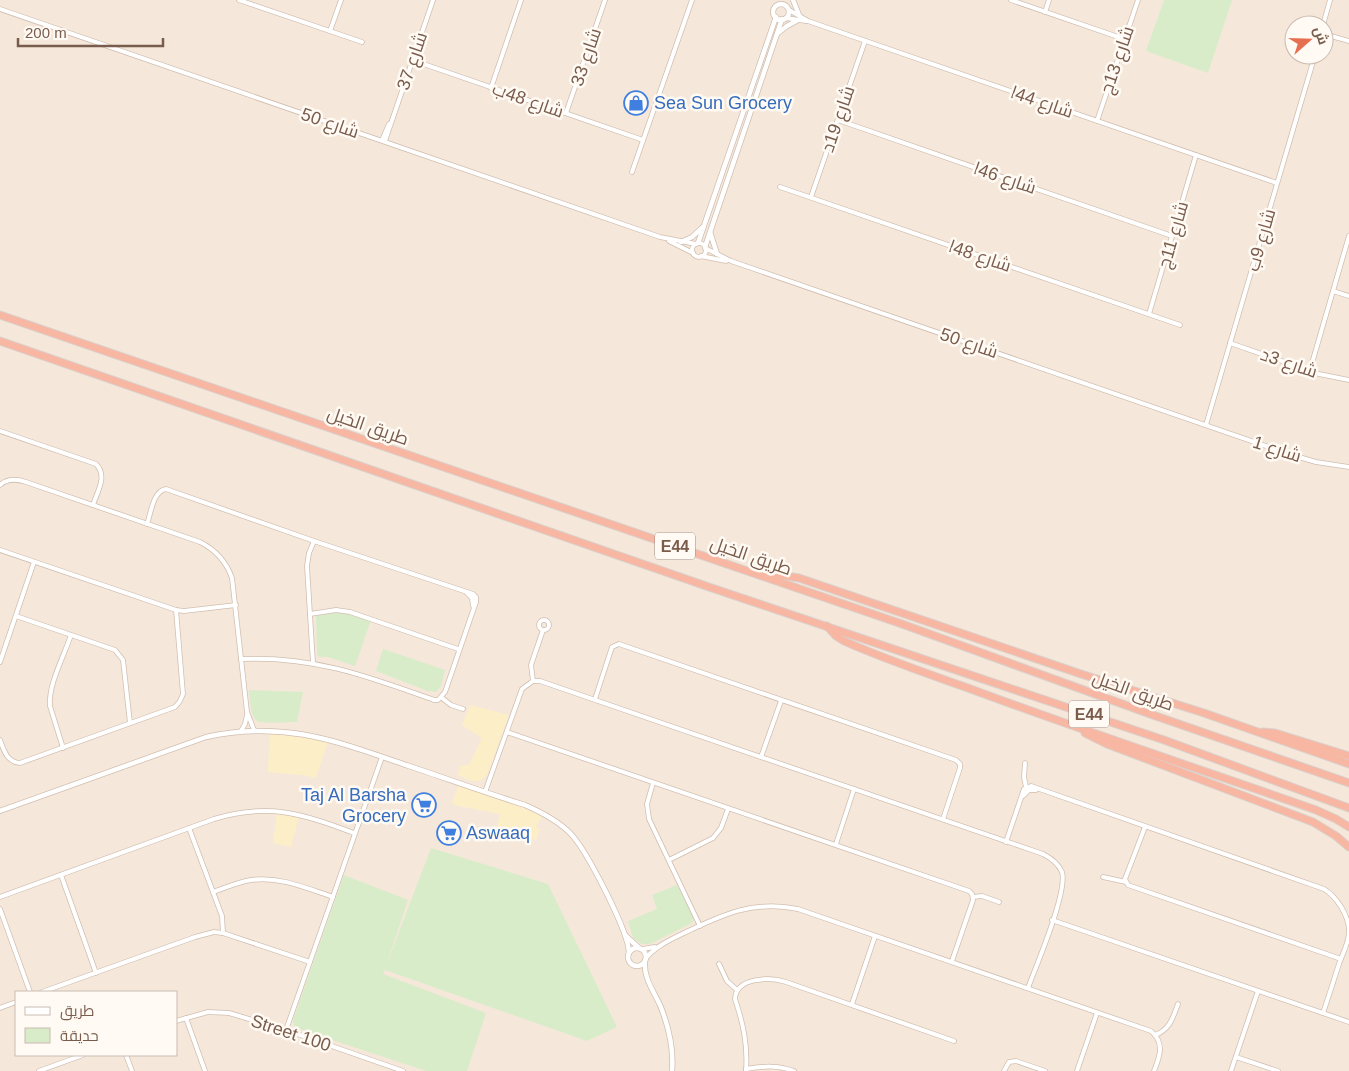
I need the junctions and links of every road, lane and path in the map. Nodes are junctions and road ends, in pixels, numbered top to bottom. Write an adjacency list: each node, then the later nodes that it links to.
1 (239, 0): 21 (street)
2 (341, 0): 21 (street)
3 (433, 0): 28 (street, شارع 37)
4 (521, 0): 30 (street)
5 (605, 0): 31 (street, شارع 33)
6 (692, 0): 34 (street)
7 (789, 0): 14 (street)
8 (793, 0): 19 (street)
9 (1011, 0): 16 (street)
10 (1049, 0): 16 (street)
11 (1138, 0): 24 (street, شارع 13ج)
12 (1330, 0): 17 (street)
13 (781, 2): 14 (street); 18 (street)
14 (788, 8): 19 (street, شارع 44ا); 20 (street)
15 (0, 9): 35 (street, شارع 50)
16 (1045, 12): 24 (street)
17 (1326, 15)
18 (776, 17): 20 (street); 41 (street)
19 (798, 18): 20 (street, شارع 44ا); 22 (street); 25 (street, شارع 44ا)
20 (784, 19): 22 (street)
21 (330, 31): 27 (street)
22 (777, 34): 42 (street)
23 (1334, 37): 26 (street)
24 (1124, 39): 33 (street, شارع 13ج)
25 (865, 40): 32 (street, شارع 19د); 33 (street, شارع 44ا)
26 (1349, 41)
27 (362, 42)
28 (412, 60): 30 (street, شارع 48ب); 35 (street, شارع 37)
29 (1311, 65): 38 (street, شارع 9ب)
30 (491, 88): 31 (street, شارع 48ب)
31 (566, 113): 34 (street, شارع 48ب)
32 (838, 120): 40 (street, شارع 19د); 43 (street, شارع 46ا)
33 (1096, 121): 36 (street, شارع 44ا)
34 (643, 140): 37 (street)
35 (384, 141): 45 (street, شارع 50)
36 (1196, 155): 38 (street, شارع 44ا); 43 (street, شارع 11ج)
37 (632, 172)
38 (1277, 183): 59 (street, شارع 9ب)
39 (780, 187): 40 (street, شارع 48ا)
40 (811, 198): 55 (street, شارع 48ا)
41 (704, 226): 46 (street); 47 (street)
42 (710, 230): 48 (street); 50 (street)
43 (1172, 236): 55 (street, شارع 11ج)
44 (1349, 236): 53 (street)
45 (660, 237): 46 (street, شارع 50); 49 (street, شارع 50)
46 (681, 242): 47 (street, شارع 50)
47 (697, 244): 48 (street); 49 (street)
48 (705, 247): 50 (street, شارع 50); 51 (street)
49 (694, 253): 51 (street)
50 (717, 254): 52 (street, شارع 50)
51 (701, 256): 52 (street, شارع 50)
52 (731, 261): 64 (street, شارع 50)
53 (1333, 291): 54 (street); 62 (street)
54 (1349, 296)
55 (1149, 314): 57 (street, شارع 48ا)
56 (0, 315): 73 (highway, طريق الخيل / E44)
57 (1180, 324)
58 (0, 341): 61 (highway, طريق الخيل / E44)
59 (1230, 343): 62 (street, شارع 3د); 64 (street, شارع 9ب)
60 (0, 345): 61 (highway)
61 (15, 346): 78 (highway, طريق الخيل / E44)
62 (1310, 370): 63 (street, شارع 3د)
63 (1349, 380)
64 (1206, 425): 66 (street, شارع 1)
65 (0, 431): 68 (street)
66 (1349, 467)
67 (0, 485): 68 (street)
68 (93, 505): 69 (street)
69 (147, 524): 70 (street); 74 (street)
70 (314, 541): 76 (street); 81 (street)
71 (0, 550): 72 (street)
72 (34, 562): 75 (street); 77 (street)
73 (761, 576): 96 (highway); 105 (highway, طريق الخيل / E44)
74 (236, 605): 75 (street); 82 (street)
75 (176, 610): 91 (street)
76 (310, 614): 81 (street); 84 (street)
77 (16, 616): 80 (street); 83 (street)
78 (827, 626): 92 (highway); 111 (highway, طريق الخيل / E44)
79 (543, 630): 85 (street)
80 (71, 635): 91 (street); 98 (street)
81 (458, 649): 86 (street)
82 (241, 659): 84 (street); 90 (street)
83 (0, 662)
84 (313, 663): 86 (street)
85 (533, 681): 87 (street); 95 (street)
86 (442, 698): 89 (street)
87 (595, 699): 88 (street); 101 (street)
88 (780, 701): 101 (street); 114 (street)
89 (463, 709)
90 (247, 712): 93 (street); 94 (street)
91 (130, 723): 98 (street)
92 (1077, 727): 116 (highway); 121 (highway)
93 (254, 730): 94 (street); 100 (street)
94 (241, 731): 113 (street)
95 (507, 732): 104 (street); 109 (street)
96 (1257, 733): 99 (highway); 103 (highway)
97 (0, 740): 98 (street)
98 (63, 748)
99 (1349, 756)
100 (382, 757): 109 (street); 118 (street)
101 (761, 757): 107 (street)
102 (1025, 762): 106 (street)
103 (1349, 764)
104 (653, 783): 112 (street); 122 (street)
105 (1349, 783)
106 (1026, 787): 108 (street); 110 (street)
107 (854, 789): 114 (street); 120 (street)
108 (1038, 790): 110 (street); 115 (street)
109 (485, 792): 135 (street)
110 (1022, 796): 119 (street)
111 (1349, 808)
112 (728, 809): 120 (street); 122 (street)
113 (0, 811)
114 (943, 819): 119 (street)
115 (1145, 827): 125 (street); 141 (street)
116 (1349, 827)
117 (189, 828): 118 (street); 123 (street); 126 (street)
118 (354, 833): 128 (street)
119 (1006, 842): 132 (street)
120 (836, 844): 129 (street)
121 (1349, 847)
122 (670, 860): 133 (street)
123 (60, 875): 127 (street); 146 (street)
124 (1103, 877): 125 (street)
125 (1126, 882): 141 (street)
126 (213, 892): 128 (street); 134 (street)
127 (0, 897)
128 (333, 897): 143 (street)
129 (973, 897): 130 (street); 142 (street)
130 (999, 902)
131 (0, 909): 150 (street)
132 (1052, 920): 148 (street); 152 (street)
133 (700, 926): 136 (street); 137 (street)
134 (224, 933): 143 (street); 146 (street)
135 (626, 935): 138 (street); 139 (street)
136 (875, 936): 142 (street); 154 (street)
137 (658, 946): 138 (street); 140 (street)
138 (640, 949): 139 (street); 140 (street)
139 (628, 953): 145 (street)
140 (645, 959): 145 (street); 147 (street)
141 (1341, 959): 158 (street)
142 (952, 961): 148 (street)
143 (310, 962): 162 (street)
144 (720, 964): 149 (street)
145 (634, 966): 147 (street)
146 (96, 973): 151 (street)
147 (646, 976): 173 (street)
148 (1028, 988): 157 (street)
149 (737, 990): 154 (street); 168 (street)
150 (30, 991)
151 (45, 991)
152 (1258, 991): 158 (street); 167 (street)
153 (15, 1002): 156 (street)
154 (852, 1004): 164 (street)
155 (1178, 1004): 163 (street)
156 (0, 1008)
157 (1097, 1013): 163 (street); 177 (street)
158 (1323, 1013): 161 (street)
159 (186, 1018): 160 (street, Street 100); 162 (street, Street 100); 171 (street)
160 (178, 1020)
161 (1349, 1022)
162 (286, 1030): 172 (street, Street 100)
163 (1156, 1035): 178 (street)
164 (954, 1041)
165 (80, 1056): 169 (street)
166 (126, 1056): 170 (street)
167 (1236, 1057): 179 (street); 180 (street)
168 (746, 1070): 174 (street)
169 (39, 1071)
170 (132, 1071)
171 (205, 1071)
172 (403, 1071)
173 (672, 1071)
174 (794, 1071)
175 (1004, 1071): 176 (street)
176 (1045, 1071)
177 (1077, 1071)
178 (1154, 1071)
179 (1231, 1071)
180 (1278, 1071)

